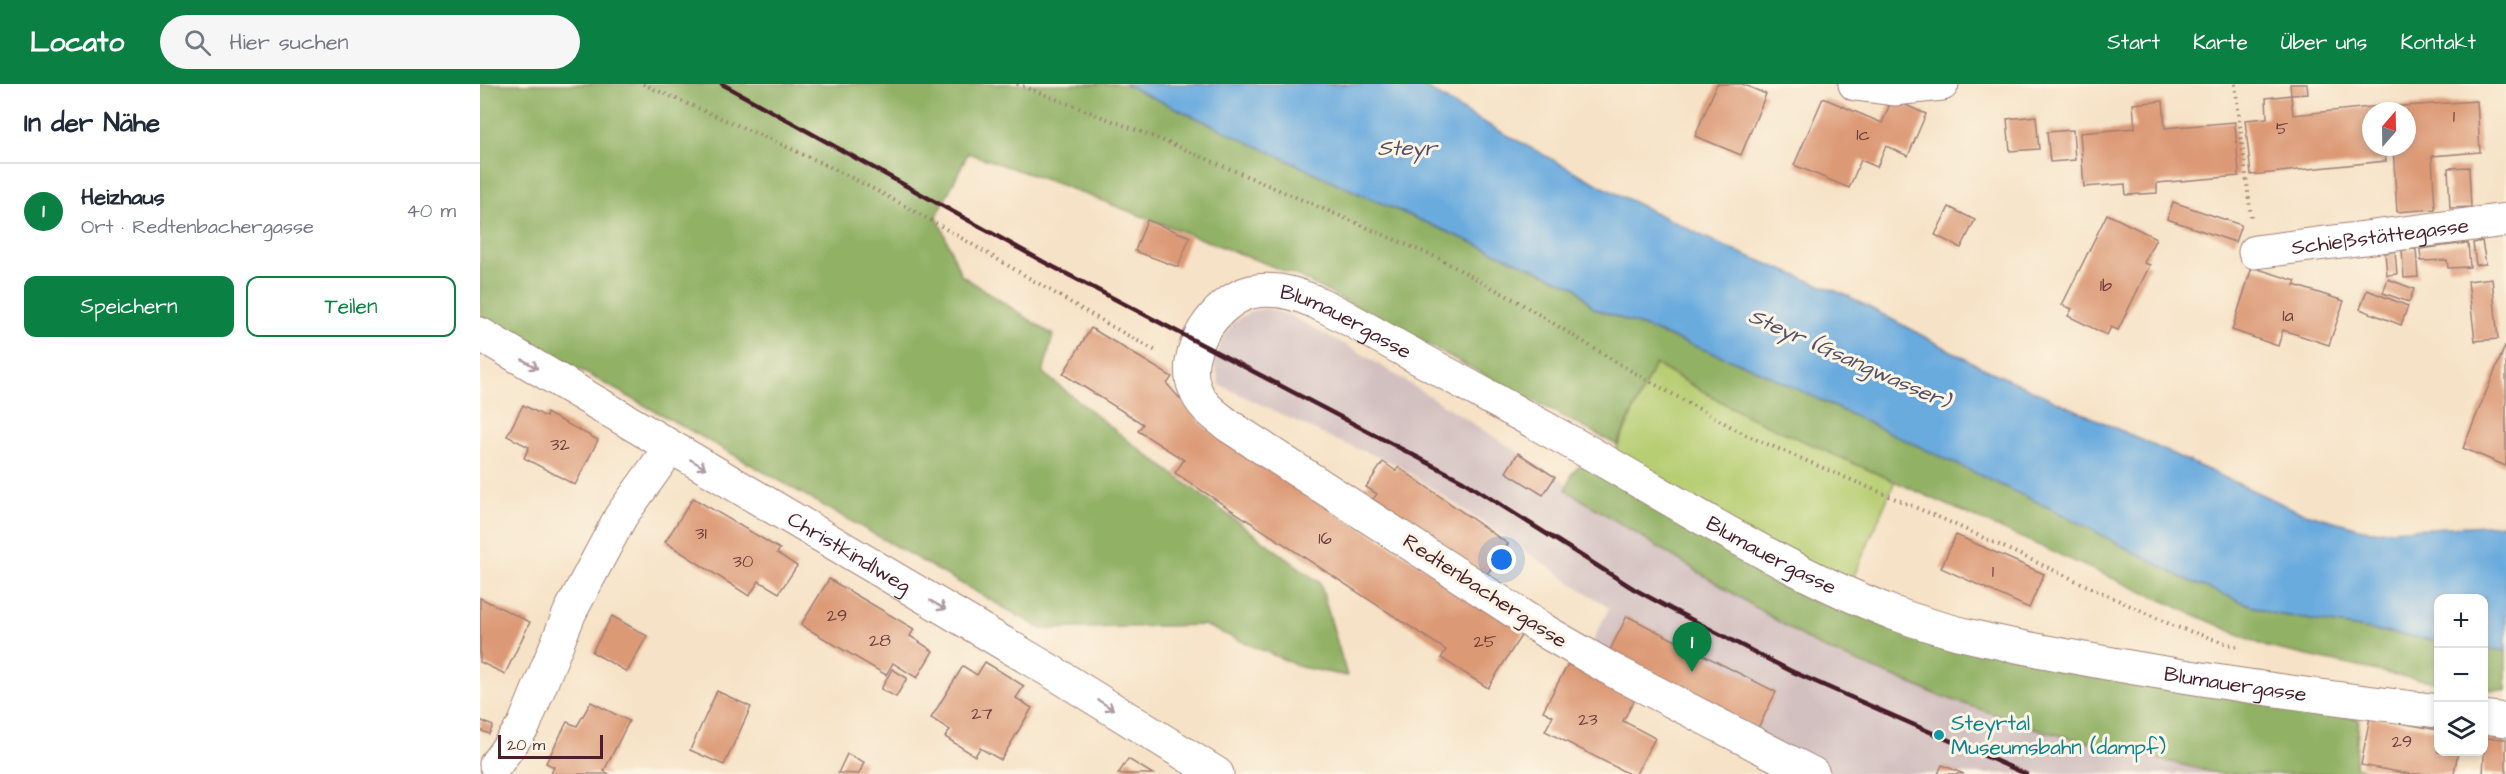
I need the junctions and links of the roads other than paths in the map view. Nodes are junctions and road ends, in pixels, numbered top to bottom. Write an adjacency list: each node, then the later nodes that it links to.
1 (1855, 84): 2 (street)
2 (1942, 84)
3 (2506, 220): 4 (street, Schießstättegasse)
4 (2254, 252)
5 (480, 334): 7 (street, Christkindlweg, one-way to 7)
6 (1190, 369): 8 (street, Blumauergasse); 13 (street, Redtenbachergasse)
7 (670, 448): 11 (street); 12 (street, Christkindlweg, one-way to 12)
8 (2434, 710)
9 (2488, 718): 10 (street)
10 (2506, 720)
11 (489, 764)
12 (1217, 774)
13 (1813, 774)

